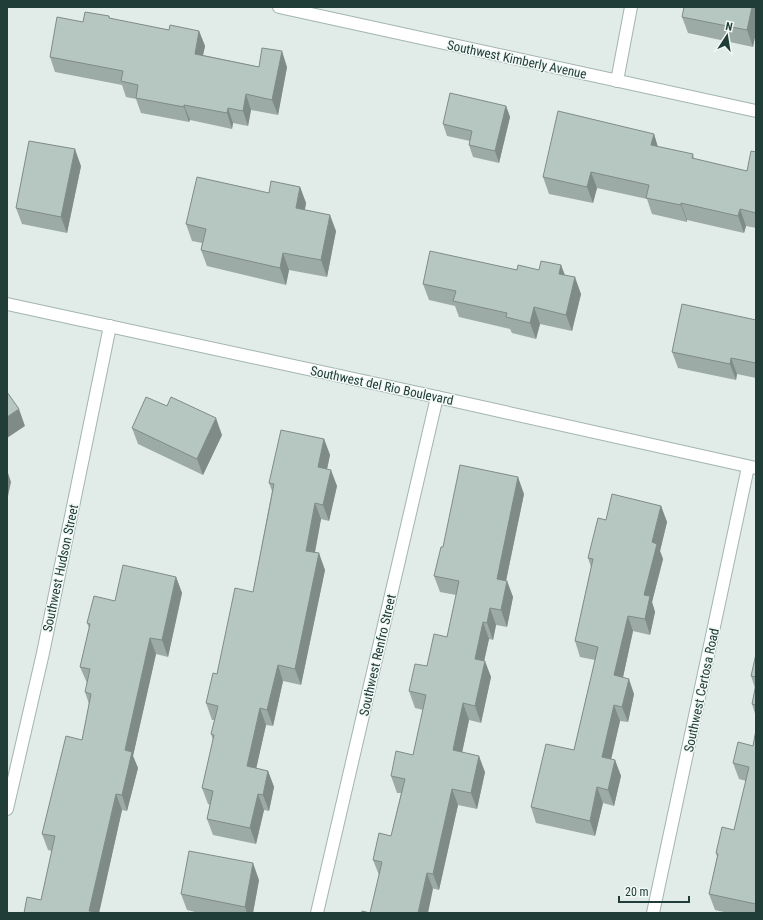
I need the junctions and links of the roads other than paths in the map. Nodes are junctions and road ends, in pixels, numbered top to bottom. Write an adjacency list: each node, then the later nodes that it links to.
1 (278, 7): 3 (street, Southwest Kimberly Avenue)
2 (631, 7): 3 (street)
3 (617, 81): 4 (street, Southwest Kimberly Avenue)
4 (756, 111)
5 (7, 304): 6 (street, Southwest del Rio Boulevard)
6 (110, 326): 7 (street, Southwest del Rio Boulevard); 9 (street, Southwest Hudson Street)
7 (437, 397): 8 (street, Southwest del Rio Boulevard); 10 (street, Southwest Renfro Street)
8 (752, 468): 11 (street, Southwest Certosa Road)
9 (7, 809)
10 (317, 913)
11 (653, 913)

